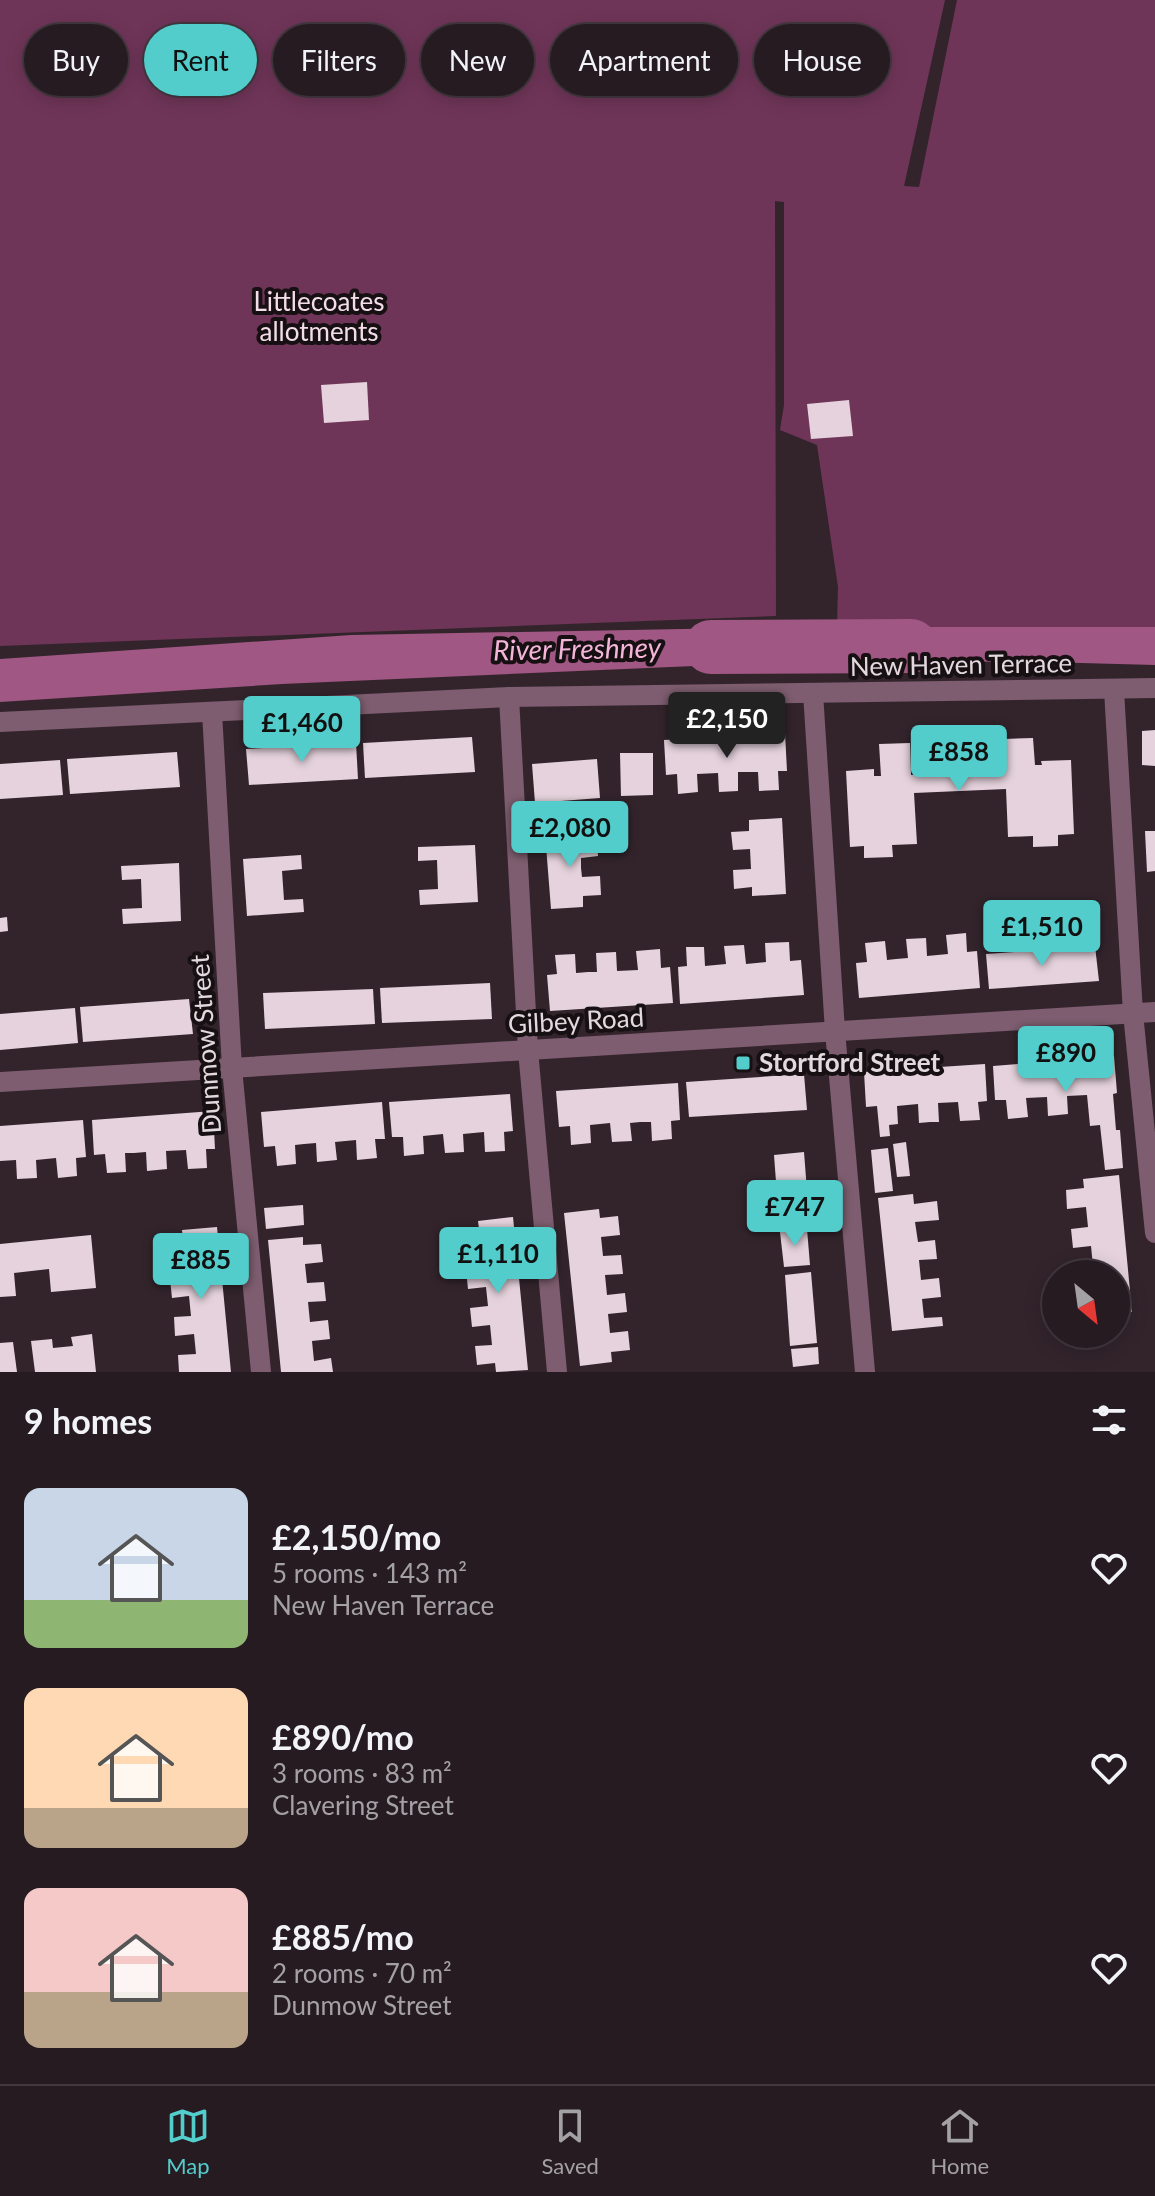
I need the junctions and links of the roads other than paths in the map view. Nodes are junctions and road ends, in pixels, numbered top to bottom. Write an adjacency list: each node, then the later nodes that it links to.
1 (1155, 688): 2 (street, New Haven Terrace)
2 (1114, 690): 3 (street, New Haven Terrace); 8 (street)
3 (813, 693): 4 (street, New Haven Terrace); 9 (street)
4 (509, 697): 5 (street, New Haven Terrace); 10 (street)
5 (212, 712): 6 (street, New Haven Terrace); 11 (street, Dunmow Street)
6 (0, 722)
7 (1155, 1012): 8 (street, Gilbey Road)
8 (1133, 1013): 9 (street, Gilbey Road); 13 (street)
9 (835, 1031): 10 (street, Gilbey Road); 16 (street)
10 (528, 1050): 11 (street, Gilbey Road); 15 (street)
11 (232, 1068): 12 (street, Gilbey Road); 14 (street, Dunmow Street)
12 (0, 1082)
13 (1155, 1233)
14 (261, 1372)
15 (557, 1372)
16 (865, 1372)

